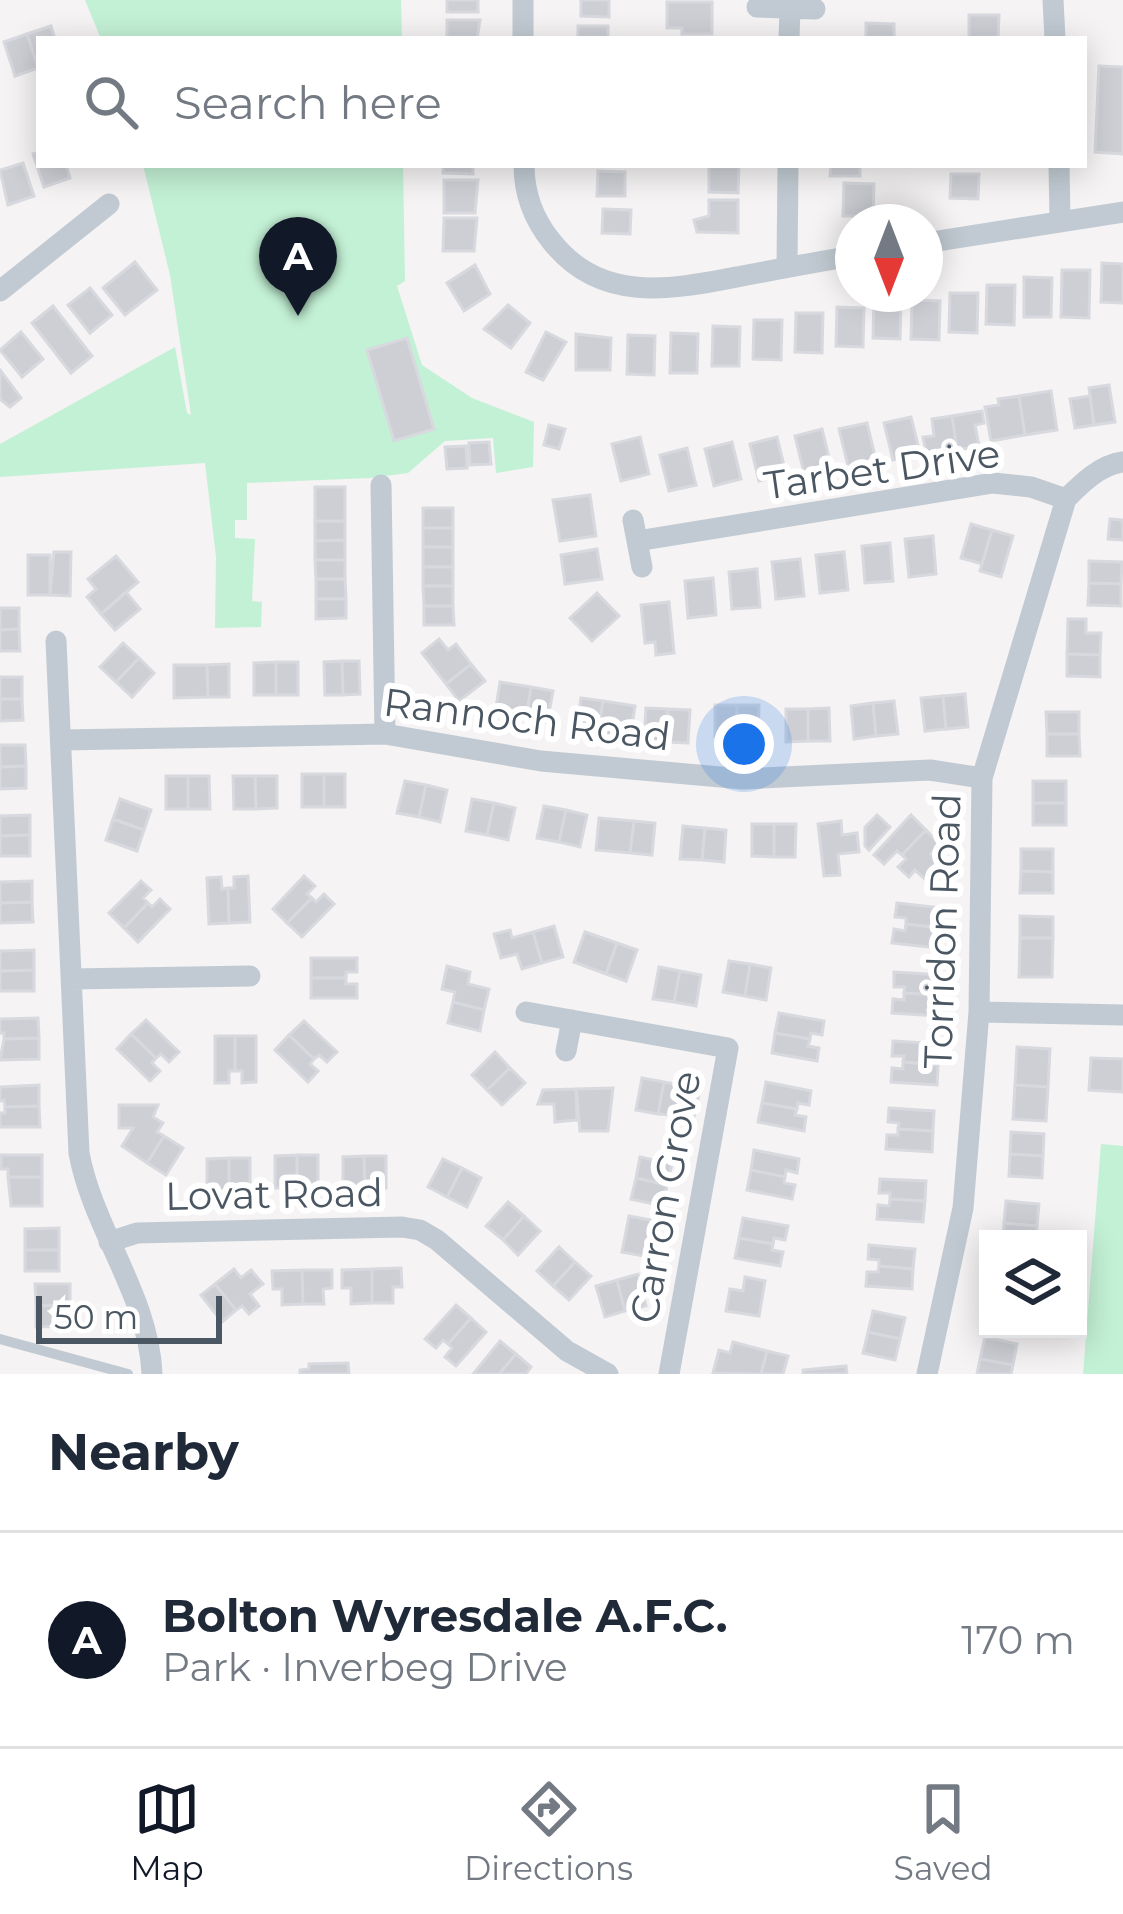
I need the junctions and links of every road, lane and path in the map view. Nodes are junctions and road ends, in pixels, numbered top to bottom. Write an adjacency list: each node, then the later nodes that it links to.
1 (523, 0): 6 (street)
2 (1053, 0): 8 (street)
3 (757, 8): 4 (street)
4 (790, 8): 5 (street); 7 (street)
5 (815, 9)
6 (523, 36)
7 (789, 36)
8 (1054, 36)
9 (524, 168): 19 (street)
10 (788, 168): 19 (street)
11 (1059, 168): 15 (street)
12 (110, 204): 14 (street)
13 (1123, 212): 15 (street)
14 (90, 219): 16 (street); 20 (street)
15 (1060, 220): 17 (street)
16 (106, 240)
17 (943, 240)
18 (835, 259): 19 (street)
19 (787, 267)
20 (0, 291)
21 (1123, 462): 23 (street)
22 (381, 485): 26 (street)
23 (1066, 499): 24 (street, Tarbet Drive); 28 (street, Torridon Road)
24 (642, 567)
25 (56, 640): 27 (street)
26 (385, 734): 27 (street, Rannoch Road); 28 (street, Rannoch Road)
27 (63, 740): 30 (street)
28 (982, 778): 32 (street, Torridon Road)
29 (250, 976): 30 (street)
30 (72, 979): 36 (street)
31 (526, 1012): 34 (street, Carron Grove)
32 (979, 1012): 33 (street); 42 (street, Torridon Road)
33 (1123, 1015)
34 (572, 1020): 35 (street); 41 (street, Carron Grove)
35 (566, 1051)
36 (109, 1242): 39 (street); 40 (street, Lovat Road)
37 (0, 1339): 38 (lane)
38 (128, 1374)
39 (152, 1374)
40 (608, 1374)
41 (669, 1374)
42 (927, 1374)

